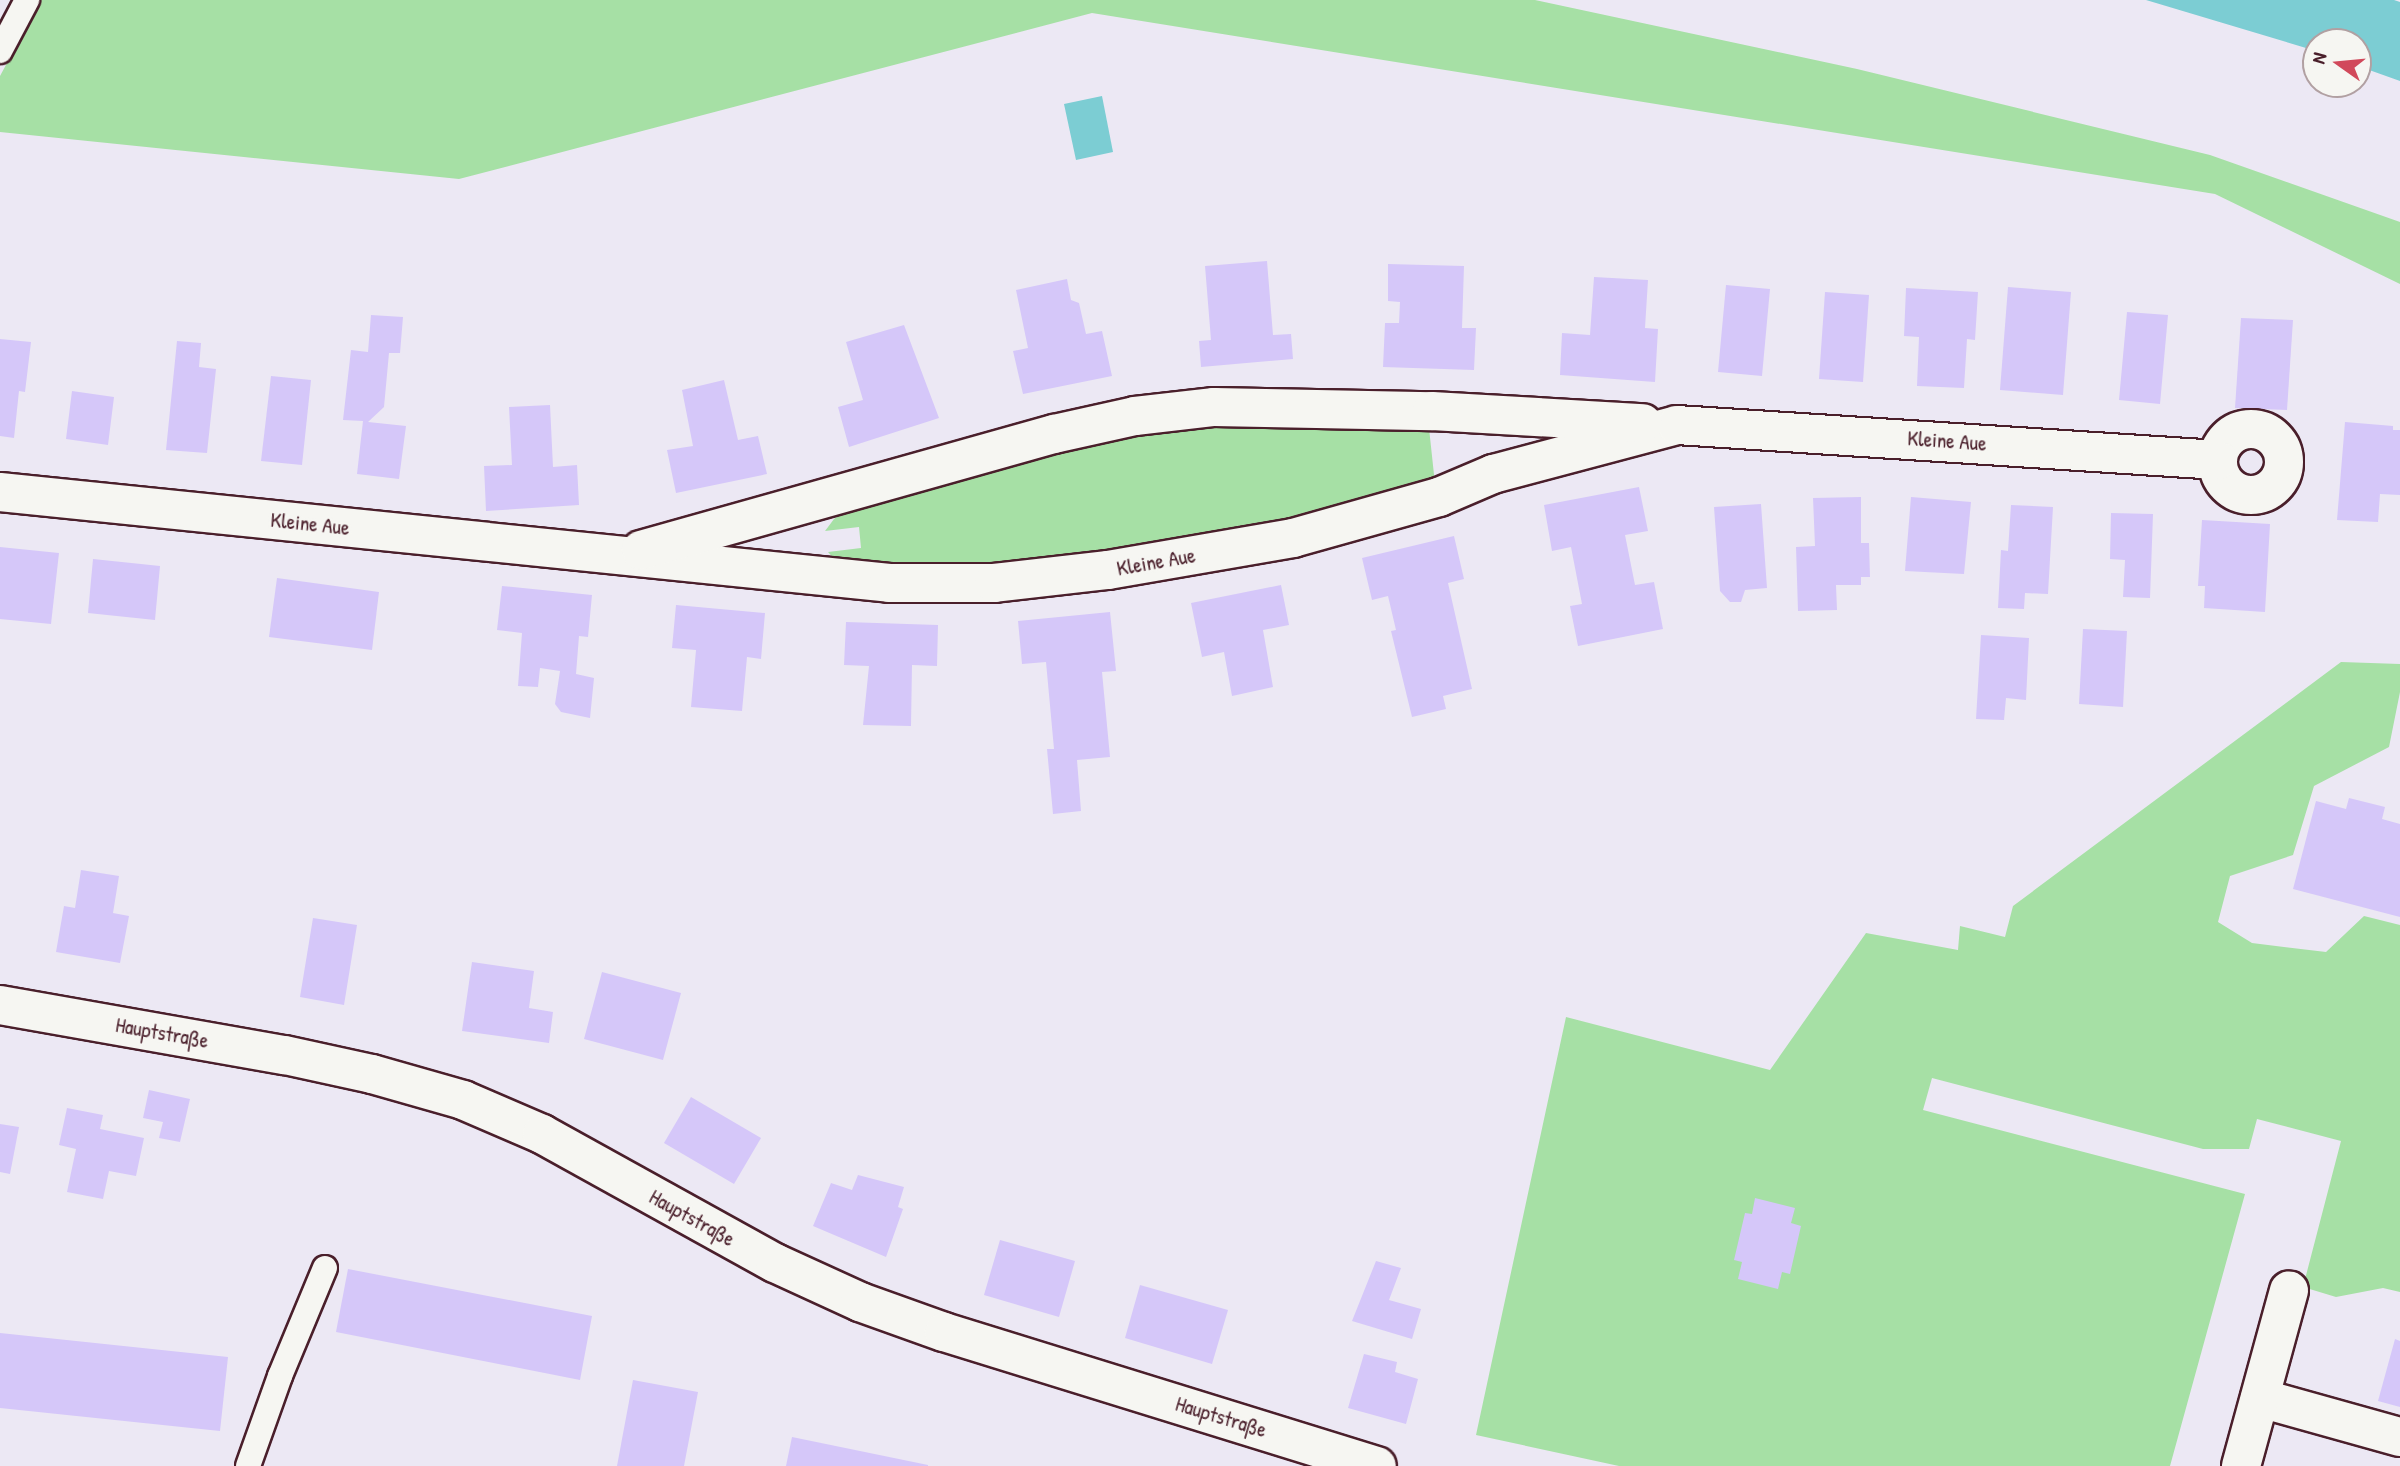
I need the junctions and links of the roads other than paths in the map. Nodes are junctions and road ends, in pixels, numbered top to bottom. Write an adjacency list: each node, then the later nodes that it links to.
1 (27, 0): 2 (lane)
2 (0, 51)
3 (1676, 425): 4 (street, Kleine Aue); 6 (street, Kleine Aue); 6 (street, Kleine Aue)
4 (2218, 460)
5 (0, 492): 6 (street, Kleine Aue)
6 (620, 556)
7 (0, 1005): 13 (street, Hauptstraße)
8 (325, 1268): 12 (lane)
9 (2289, 1290): 10 (street)
10 (2260, 1398): 11 (street); 14 (street)
11 (2400, 1437)
12 (248, 1466)
13 (1377, 1466)
14 (2241, 1466)

